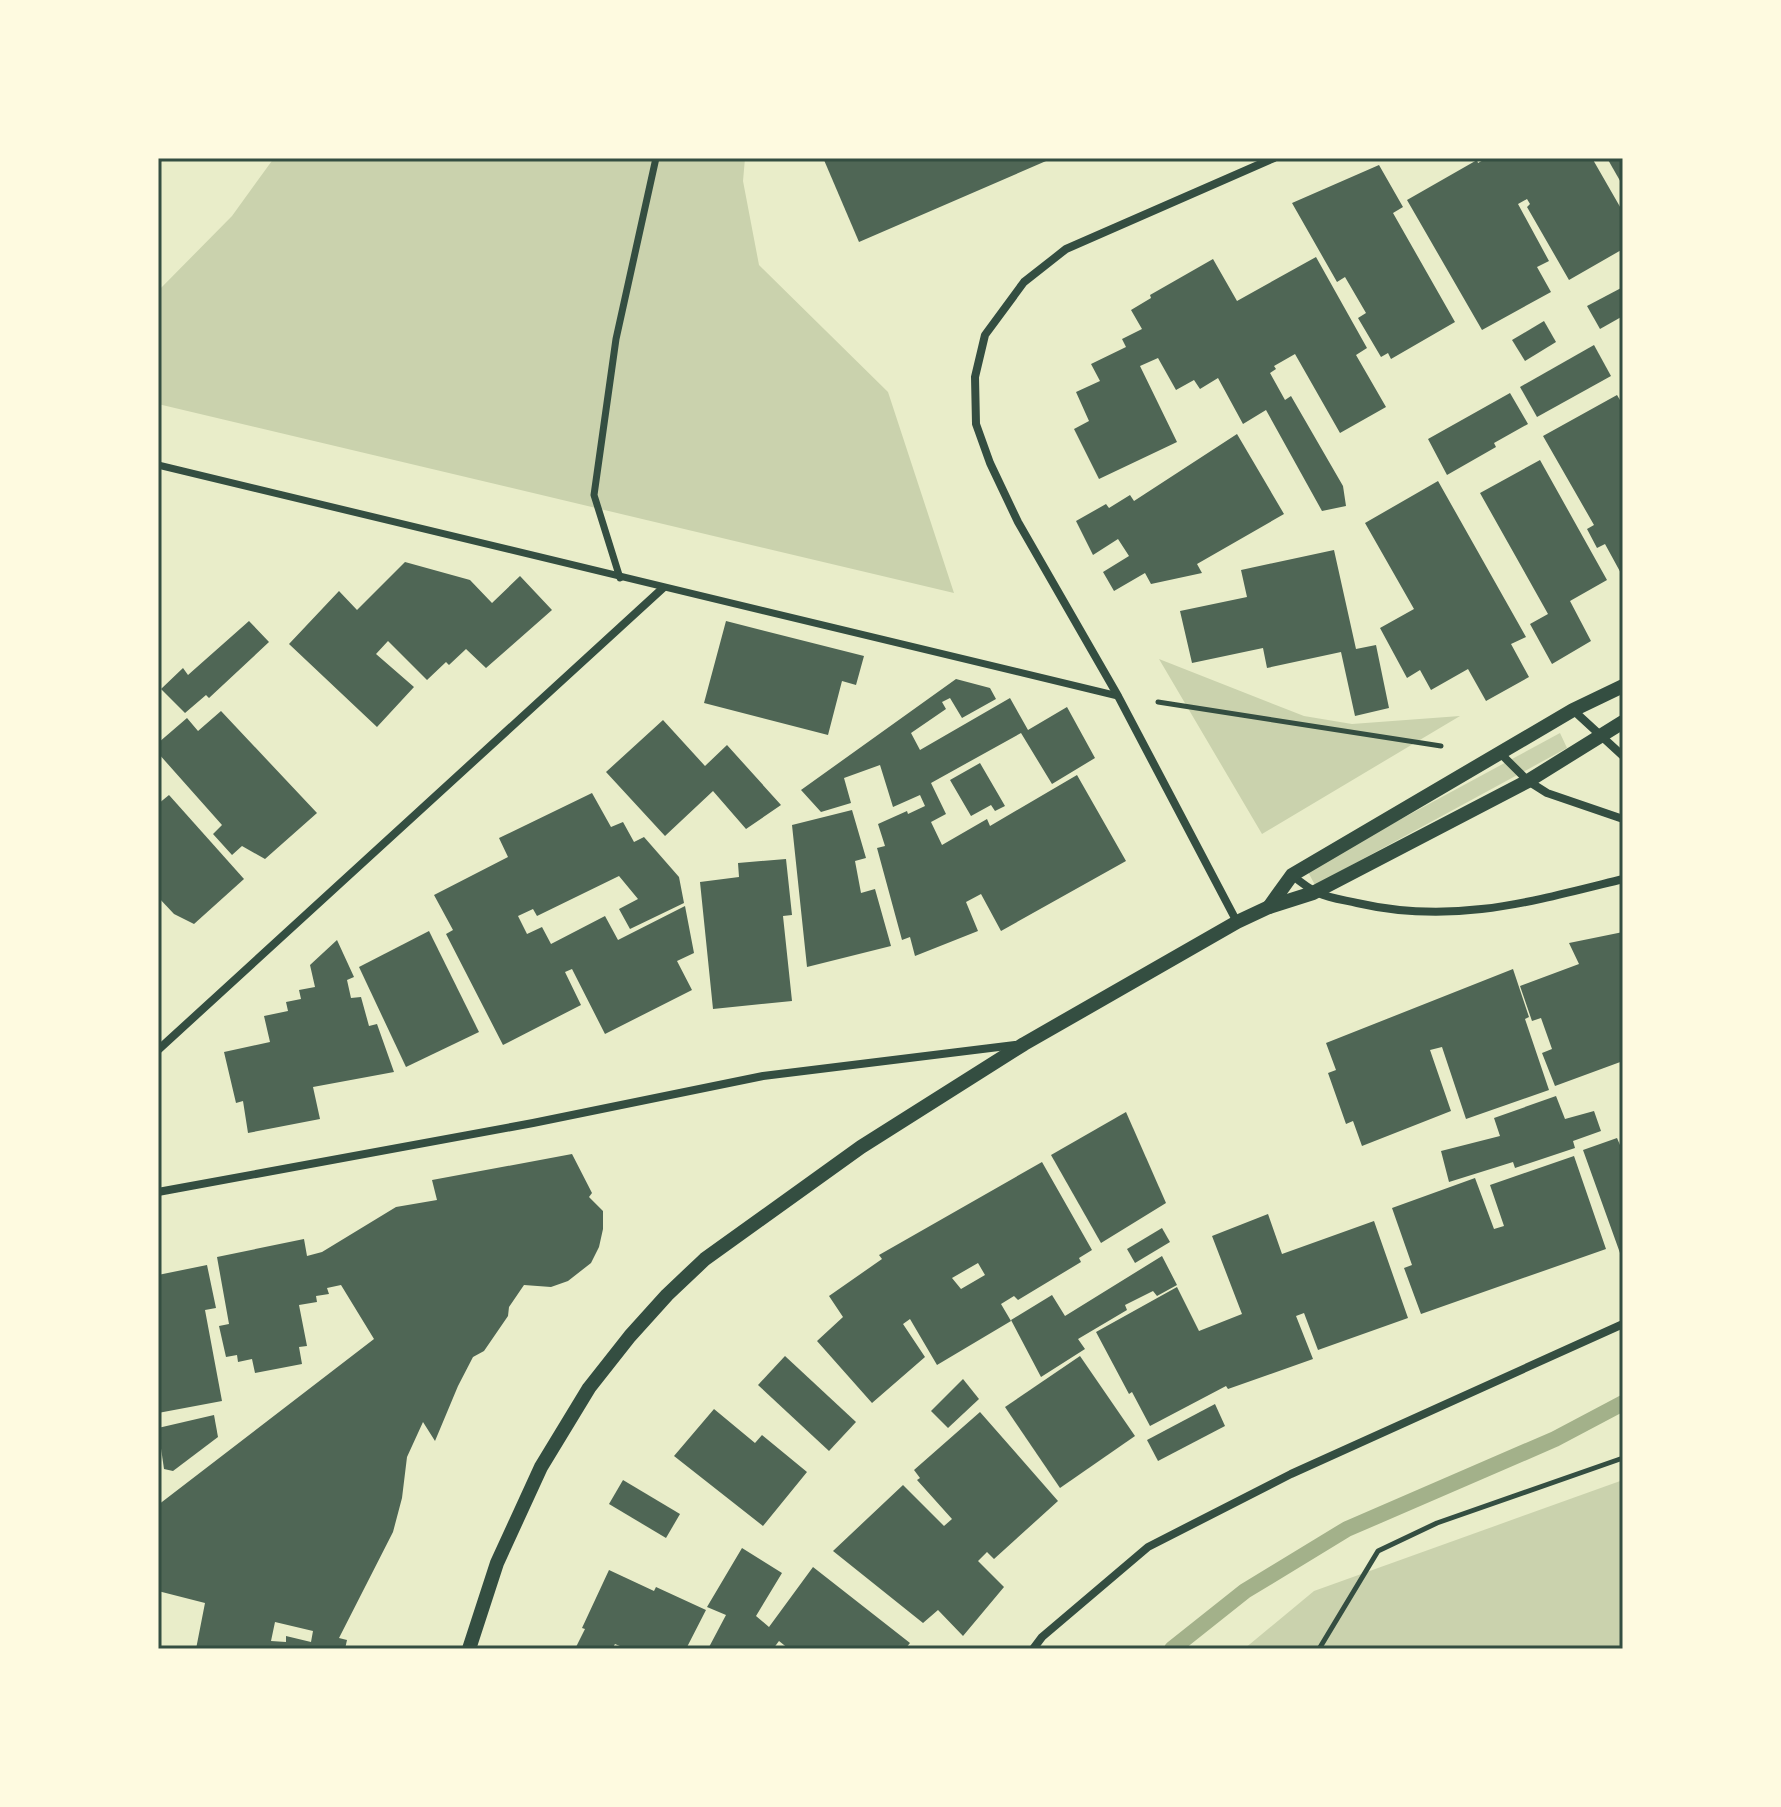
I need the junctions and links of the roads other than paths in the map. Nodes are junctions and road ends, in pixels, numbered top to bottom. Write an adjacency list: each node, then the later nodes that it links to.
1 (656, 158): 4 (street)
2 (1274, 158): 7 (street)
3 (158, 465): 4 (street)
4 (620, 578): 5 (street)
5 (663, 588): 7 (street); 21 (street)
6 (1623, 686): 8 (street)
7 (1118, 696): 19 (street)
8 (1573, 710): 10 (street); 11 (street)
9 (1623, 722): 10 (street)
10 (1600, 736): 12 (street); 13 (street)
11 (1498, 754): 13 (street); 15 (street)
12 (1623, 756)
13 (1528, 781): 14 (street); 17 (street)
14 (1623, 819)
15 (1292, 875): 17 (street); 18 (street)
16 (1623, 879): 17 (street)
17 (1313, 893): 18 (street)
18 (1269, 907): 19 (street)
19 (1237, 922): 20 (street)
20 (1024, 1044): 22 (street); 24 (street)
21 (158, 1050)
22 (158, 1192)
23 (1623, 1324): 25 (street)
24 (469, 1649)
25 (1033, 1649)

